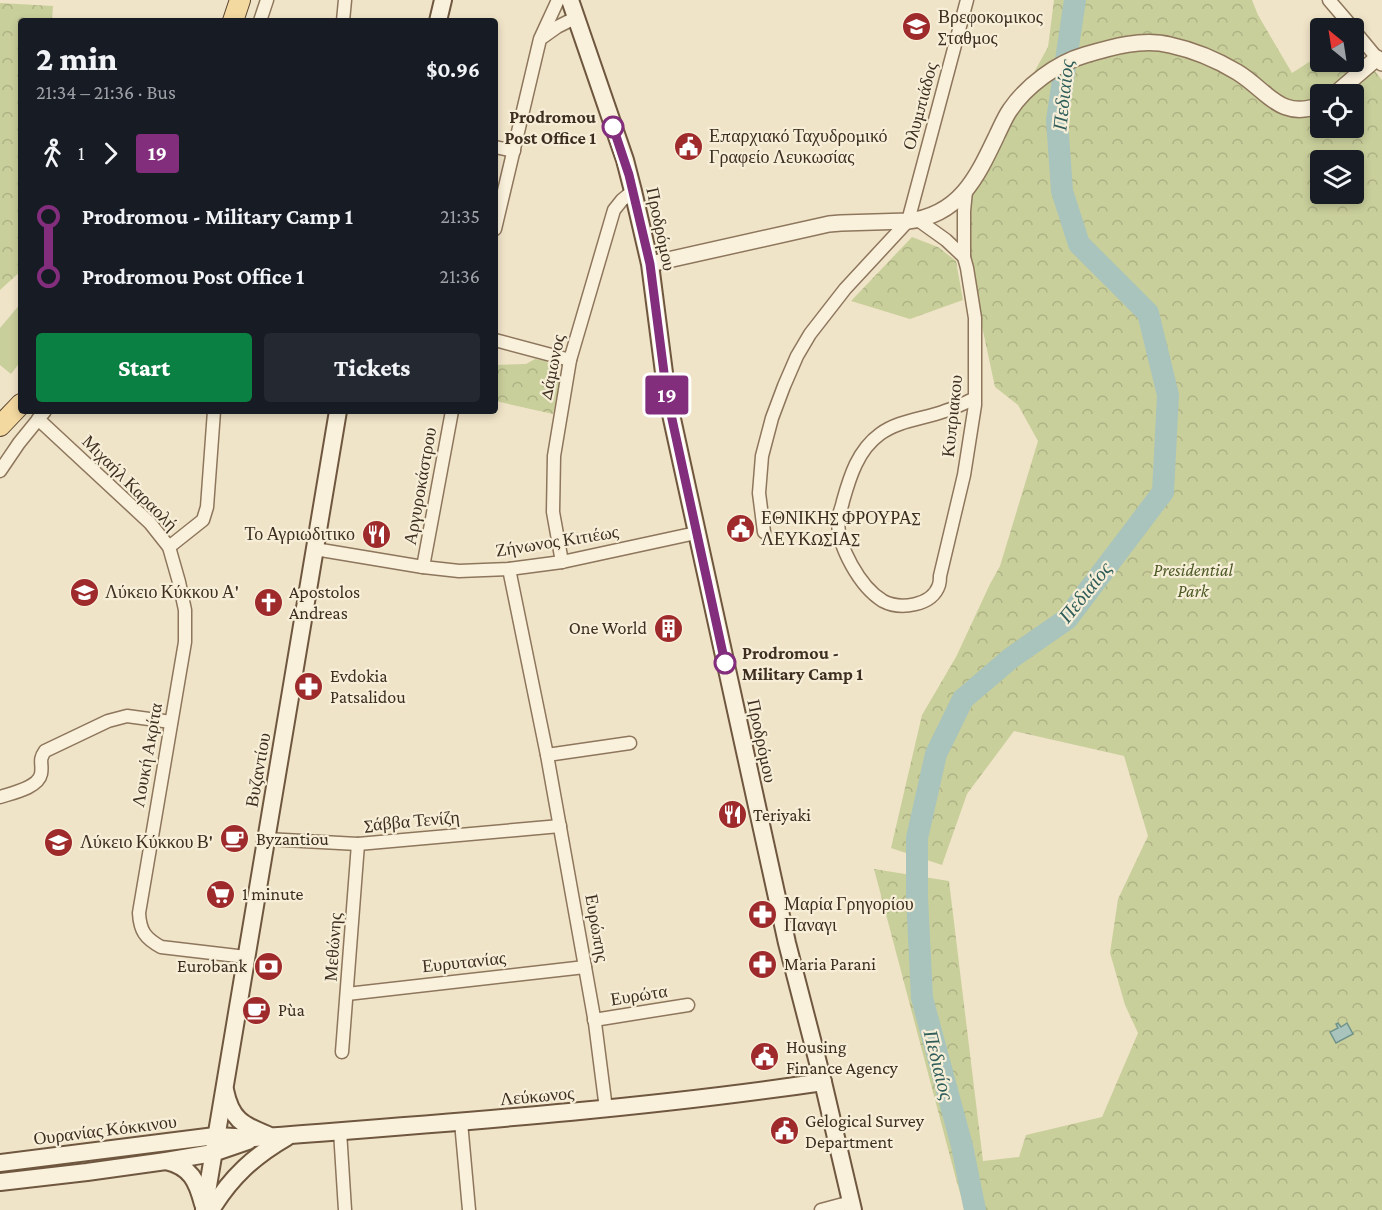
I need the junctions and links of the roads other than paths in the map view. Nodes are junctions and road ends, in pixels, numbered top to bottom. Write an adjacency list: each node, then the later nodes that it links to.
1 (240, 0): 10 (main road)
2 (247, 0): 11 (main road)
3 (267, 0): 12 (street)
4 (345, 0): 13 (street)
5 (443, 0): 14 (main road)
6 (558, 0): 17 (street)
7 (570, 0): 15 (main road, Προδρόμου)
8 (967, 0): 27 (street, Ολυμπιάδος)
9 (1329, 0): 16 (street)
10 (234, 18)
11 (241, 18)
12 (261, 18)
13 (343, 18)
14 (439, 18)
15 (575, 18): 17 (street); 25 (main road, Προδρόμου)
16 (1344, 18)
17 (540, 39): 23 (street)
18 (1364, 42): 19 (street)
19 (1380, 60): 20 (street)
20 (1348, 84)
21 (1310, 108): 24 (street)
22 (498, 148): 23 (street)
23 (514, 151): 26 (street)
24 (966, 190): 27 (street); 28 (street, Κυπριακου)
25 (633, 191): 29 (main road, Προδρόμου); 31 (street, Δάμωνος)
26 (498, 217)
27 (913, 220): 28 (street); 29 (street); 42 (street)
28 (963, 257): 33 (street, Κυπριακου)
29 (650, 264): 43 (main road, Προδρόμου)
30 (498, 341): 31 (street)
31 (570, 360): 46 (street, Δάμωνος)
32 (18, 397): 35 (main road)
33 (975, 398): 33 (street, Κυπριακου)
34 (18, 407): 40 (main road)
35 (0, 412)
36 (214, 414): 44 (street)
37 (338, 414): 45 (main road, Βυζαντίου)
38 (451, 414): 47 (street, Αργυροκάστρου)
39 (42, 415): 41 (street); 44 (street, Μιχαήλ Καραολή)
40 (0, 426)
41 (0, 471)
42 (764, 532)
43 (696, 533): 46 (street, Ζήνωνος Κιτιέως); 62 (main road, Προδρόμου)
44 (169, 547): 49 (street, Λουκή Ακρίτα)
45 (315, 549): 47 (street, Ζήνωνος Κιτιέως); 54 (main road, Βυζαντίου)
46 (562, 562): 48 (street, Ζήνωνος Κιτιέως)
47 (423, 567): 48 (street, Ζήνωνος Κιτιέως)
48 (509, 569): 51 (street, Ευρώπης)
49 (171, 722): 52 (street); 56 (street, Λουκή Ακρίτα)
50 (630, 743): 51 (street)
51 (547, 755): 53 (street, Ευρώπης)
52 (0, 797)
53 (560, 826): 55 (street, Σάββα Τενίζη); 57 (street, Ευρώπης)
54 (266, 839): 55 (street, Σάββα Τενίζη); 56 (main road, Βυζαντίου)
55 (358, 844): 58 (street, Μεθώνης)
56 (246, 957): 63 (main road, Βυζαντίου)
57 (585, 967): 58 (street, Ευρυτανίας); 60 (street, Ευρώπης)
58 (347, 994): 61 (street, Μεθώνης)
59 (688, 1005): 60 (street, Ευρώτα)
60 (594, 1020): 64 (street, Ευρώπης)
61 (342, 1052)
62 (823, 1082): 64 (main road, Λεύκωνος); 75 (main road, Προδρόμου)
63 (224, 1084): 68 (main road, Βυζαντίου); 69 (main road)
64 (606, 1109): 65 (main road, Λεύκωνος)
65 (461, 1122): 66 (main road, Λεύκωνος); 78 (street)
66 (340, 1131): 67 (main road, Λεύκωνος); 77 (street)
67 (291, 1135): 69 (main road, Λεύκωνος); 76 (main road)
68 (215, 1136): 70 (main road, Λεύκωνος); 71 (main road, Βυζαντίου); 73 (main road, Ουρανίας Κόκκινου)
69 (272, 1137): 70 (main road, Λεύκωνος)
70 (254, 1138): 71 (main road, Λεύκωνος)
71 (213, 1153): 72 (main road, Ουρανίας Κόκκινου); 76 (main road, Βυζαντίου)
72 (166, 1161): 74 (main road, Ουρανίας Κόκκινου); 76 (main road)
73 (0, 1163)
74 (0, 1182)
75 (852, 1206): 79 (street)
76 (207, 1209)
77 (345, 1210)
78 (468, 1210)
79 (821, 1210)

